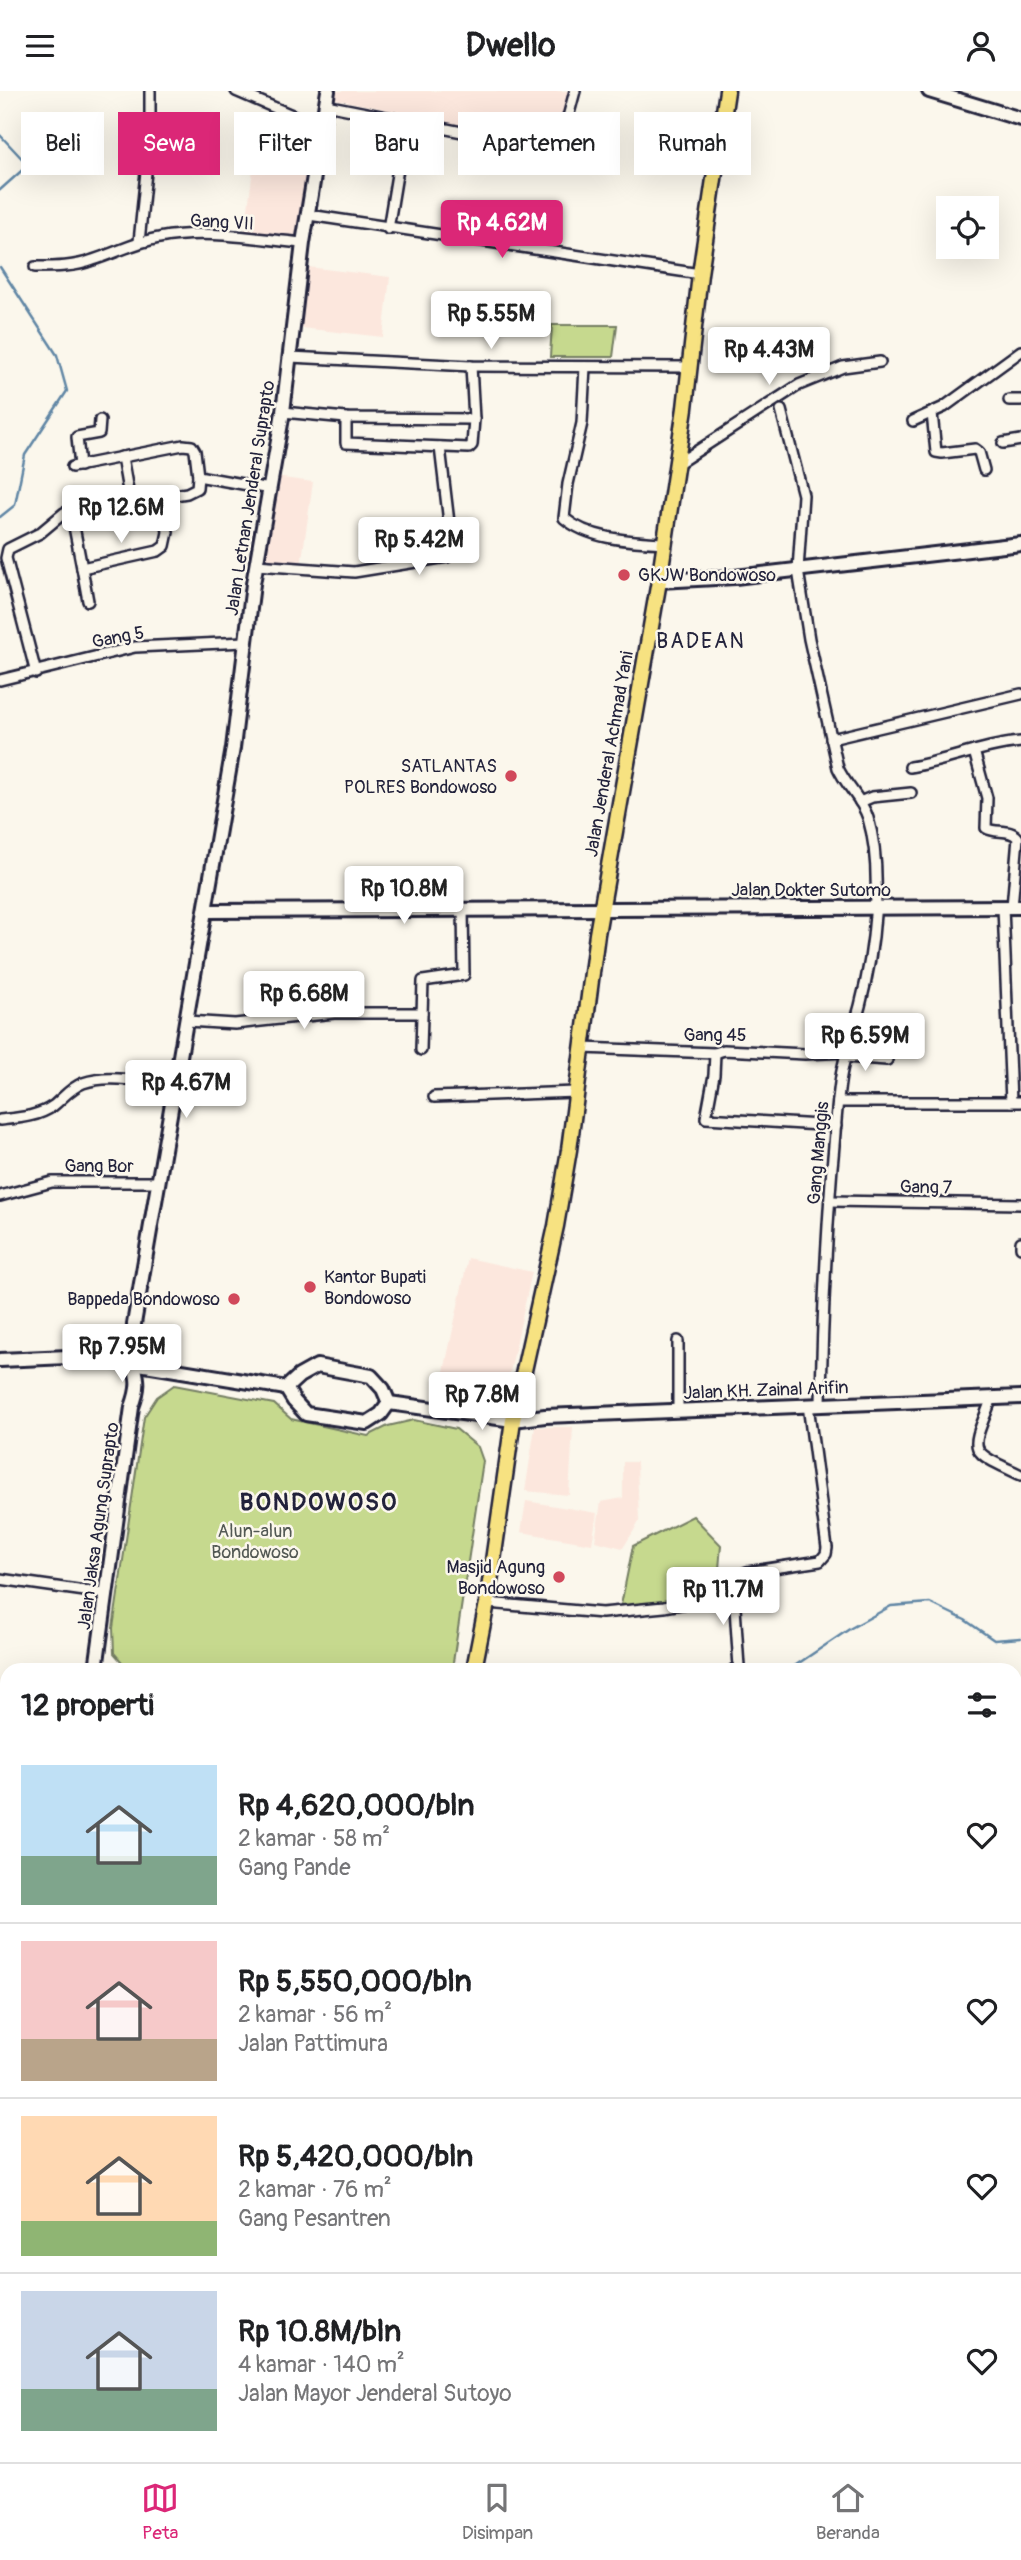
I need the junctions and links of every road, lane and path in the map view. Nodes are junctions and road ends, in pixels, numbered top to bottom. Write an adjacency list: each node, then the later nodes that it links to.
1 (150, 91): 17 (street)
2 (236, 91): 8 (street)
3 (328, 91): 7 (street, Jalan Letnan Jenderal Suprapto)
4 (575, 91): 12 (street)
5 (727, 91): 20 (main road, Jalan Jenderal Achmad Yani)
6 (929, 91): 11 (street)
7 (326, 105): 9 (street, Jalan Letnan Jenderal Suprapto); 10 (street)
8 (285, 112)
9 (325, 112)
10 (363, 112)
11 (1021, 119)
12 (444, 127)
13 (315, 175): 15 (street, Jalan Letnan Jenderal Suprapto)
14 (397, 175): 16 (street)
15 (309, 215): 16 (street); 18 (street, Jalan Letnan Jenderal Suprapto)
16 (388, 229): 20 (street)
17 (139, 241): 18 (street, Gang VII); 19 (street, Gang VII)
18 (303, 243): 22 (street, Jalan Letnan Jenderal Suprapto)
19 (35, 267)
20 (700, 274): 26 (main road, Jalan Jenderal Achmad Yani)
21 (1021, 351): 31 (street)
22 (290, 357): 24 (street); 30 (street, Jalan Letnan Jenderal Suprapto)
23 (880, 362): 40 (street)
24 (471, 366): 25 (street); 33 (street)
25 (585, 367): 26 (street); 47 (street)
26 (691, 367): 40 (main road, Jalan Jenderal Achmad Yani)
27 (1009, 400): 28 (street)
28 (1021, 400)
29 (781, 410): 51 (street, Gang Manggis)
30 (283, 412): 32 (street); 43 (street, Jalan Letnan Jenderal Suprapto)
31 (932, 413): 35 (street); 41 (street)
32 (346, 418): 33 (street); 38 (street)
33 (474, 419): 38 (street)
34 (100, 420): 39 (street)
35 (914, 421)
36 (1021, 439): 37 (street)
37 (1003, 443)
38 (440, 447): 49 (street)
39 (122, 457): 42 (street); 45 (street)
40 (678, 457): 47 (main road, Jalan Jenderal Achmad Yani)
41 (984, 470)
42 (198, 476): 43 (street); 44 (street)
43 (270, 489): 49 (street, Jalan Letnan Jenderal Suprapto)
44 (163, 497): 45 (street); 50 (street)
45 (130, 502): 46 (street)
46 (71, 511): 50 (street); 55 (street)
47 (664, 543): 52 (main road, Jalan Jenderal Achmad Yani)
48 (1021, 544): 51 (street)
49 (256, 565): 54 (street, Jalan Letnan Jenderal Suprapto)
50 (82, 568): 53 (street)
51 (798, 570): 52 (street); 58 (street, Gang Manggis)
52 (659, 582): 67 (main road, Jalan Jenderal Achmad Yani)
53 (88, 601)
54 (245, 642): 55 (street, Gang 5); 68 (street, Jalan Letnan Jenderal Suprapto)
55 (36, 673): 56 (street, Gang 5)
56 (0, 680)
57 (1021, 694): 58 (street)
58 (831, 739): 63 (street, Gang Manggis)
59 (1021, 742): 60 (street)
60 (974, 751): 61 (street); 65 (street)
61 (910, 767)
62 (911, 793): 63 (street)
63 (860, 802): 64 (street, Gang Manggis)
64 (875, 907): 65 (street, Jalan Dokter Sutomo); 67 (street, Jalan Dokter Sutomo); 74 (street, Gang Manggis)
65 (1012, 907): 80 (street)
66 (463, 909): 67 (street, Jalan Dokter Sutomo); 68 (street, Jalan Dokter Sutomo); 69 (street)
67 (602, 909): 71 (main road, Jalan Jenderal Achmad Yani)
68 (206, 911): 70 (street, Jalan Letnan Jenderal Suprapto)
69 (422, 1013): 70 (street); 72 (street)
70 (187, 1021): 76 (street, Jalan Letnan Jenderal Suprapto)
71 (582, 1048): 73 (street, Gang 45); 77 (main road, Jalan Jenderal Achmad Yani)
72 (421, 1050)
73 (715, 1053): 74 (street, Gang 45); 82 (street)
74 (846, 1054): 75 (street, Gang 45); 79 (street, Gang Manggis)
75 (887, 1060)
76 (175, 1087): 81 (street); 83 (street, Jalan Letnan Jenderal Suprapto)
77 (576, 1092): 78 (street); 98 (main road, Jalan Jenderal Achmad Yani)
78 (435, 1097)
79 (838, 1102): 80 (street); 82 (street, Gang Manggis)
80 (1016, 1102)
81 (0, 1119)
82 (836, 1126): 85 (street, Gang Manggis)
83 (158, 1182): 84 (street, Gang Bor); 91 (street, Jalan Jaksa Agung Suprapto)
84 (0, 1196)
85 (830, 1201): 86 (street, Gang 7); 96 (street, Gang Manggis)
86 (1021, 1204)
87 (1020, 1242): 88 (street)
88 (1021, 1247)
89 (678, 1341): 97 (street)
90 (0, 1360): 91 (street)
91 (135, 1363): 92 (street); 102 (street, Jalan Jaksa Agung Suprapto)
92 (286, 1388): 95 (street); 95 (street)
93 (1021, 1397): 94 (street, Jalan KH. Zainal Arifin)
94 (992, 1398): 96 (street, Jalan KH. Zainal Arifin); 99 (street)
95 (389, 1403): 98 (street, Jalan KH. Zainal Arifin)
96 (814, 1405): 97 (street, Jalan KH. Zainal Arifin); 101 (street, Gang Manggis)
97 (678, 1411): 98 (street, Jalan KH. Zainal Arifin)
98 (513, 1420): 103 (main road, Jalan Jenderal Achmad Yani)
99 (1021, 1475)
100 (0, 1579): 102 (street)
101 (734, 1593): 103 (street); 106 (street)
102 (106, 1594): 104 (street, Jalan Jaksa Agung Suprapto)
103 (487, 1603): 105 (main road, Jalan Jenderal Achmad Yani)
104 (97, 1663)
105 (475, 1663)
106 (738, 1663)

